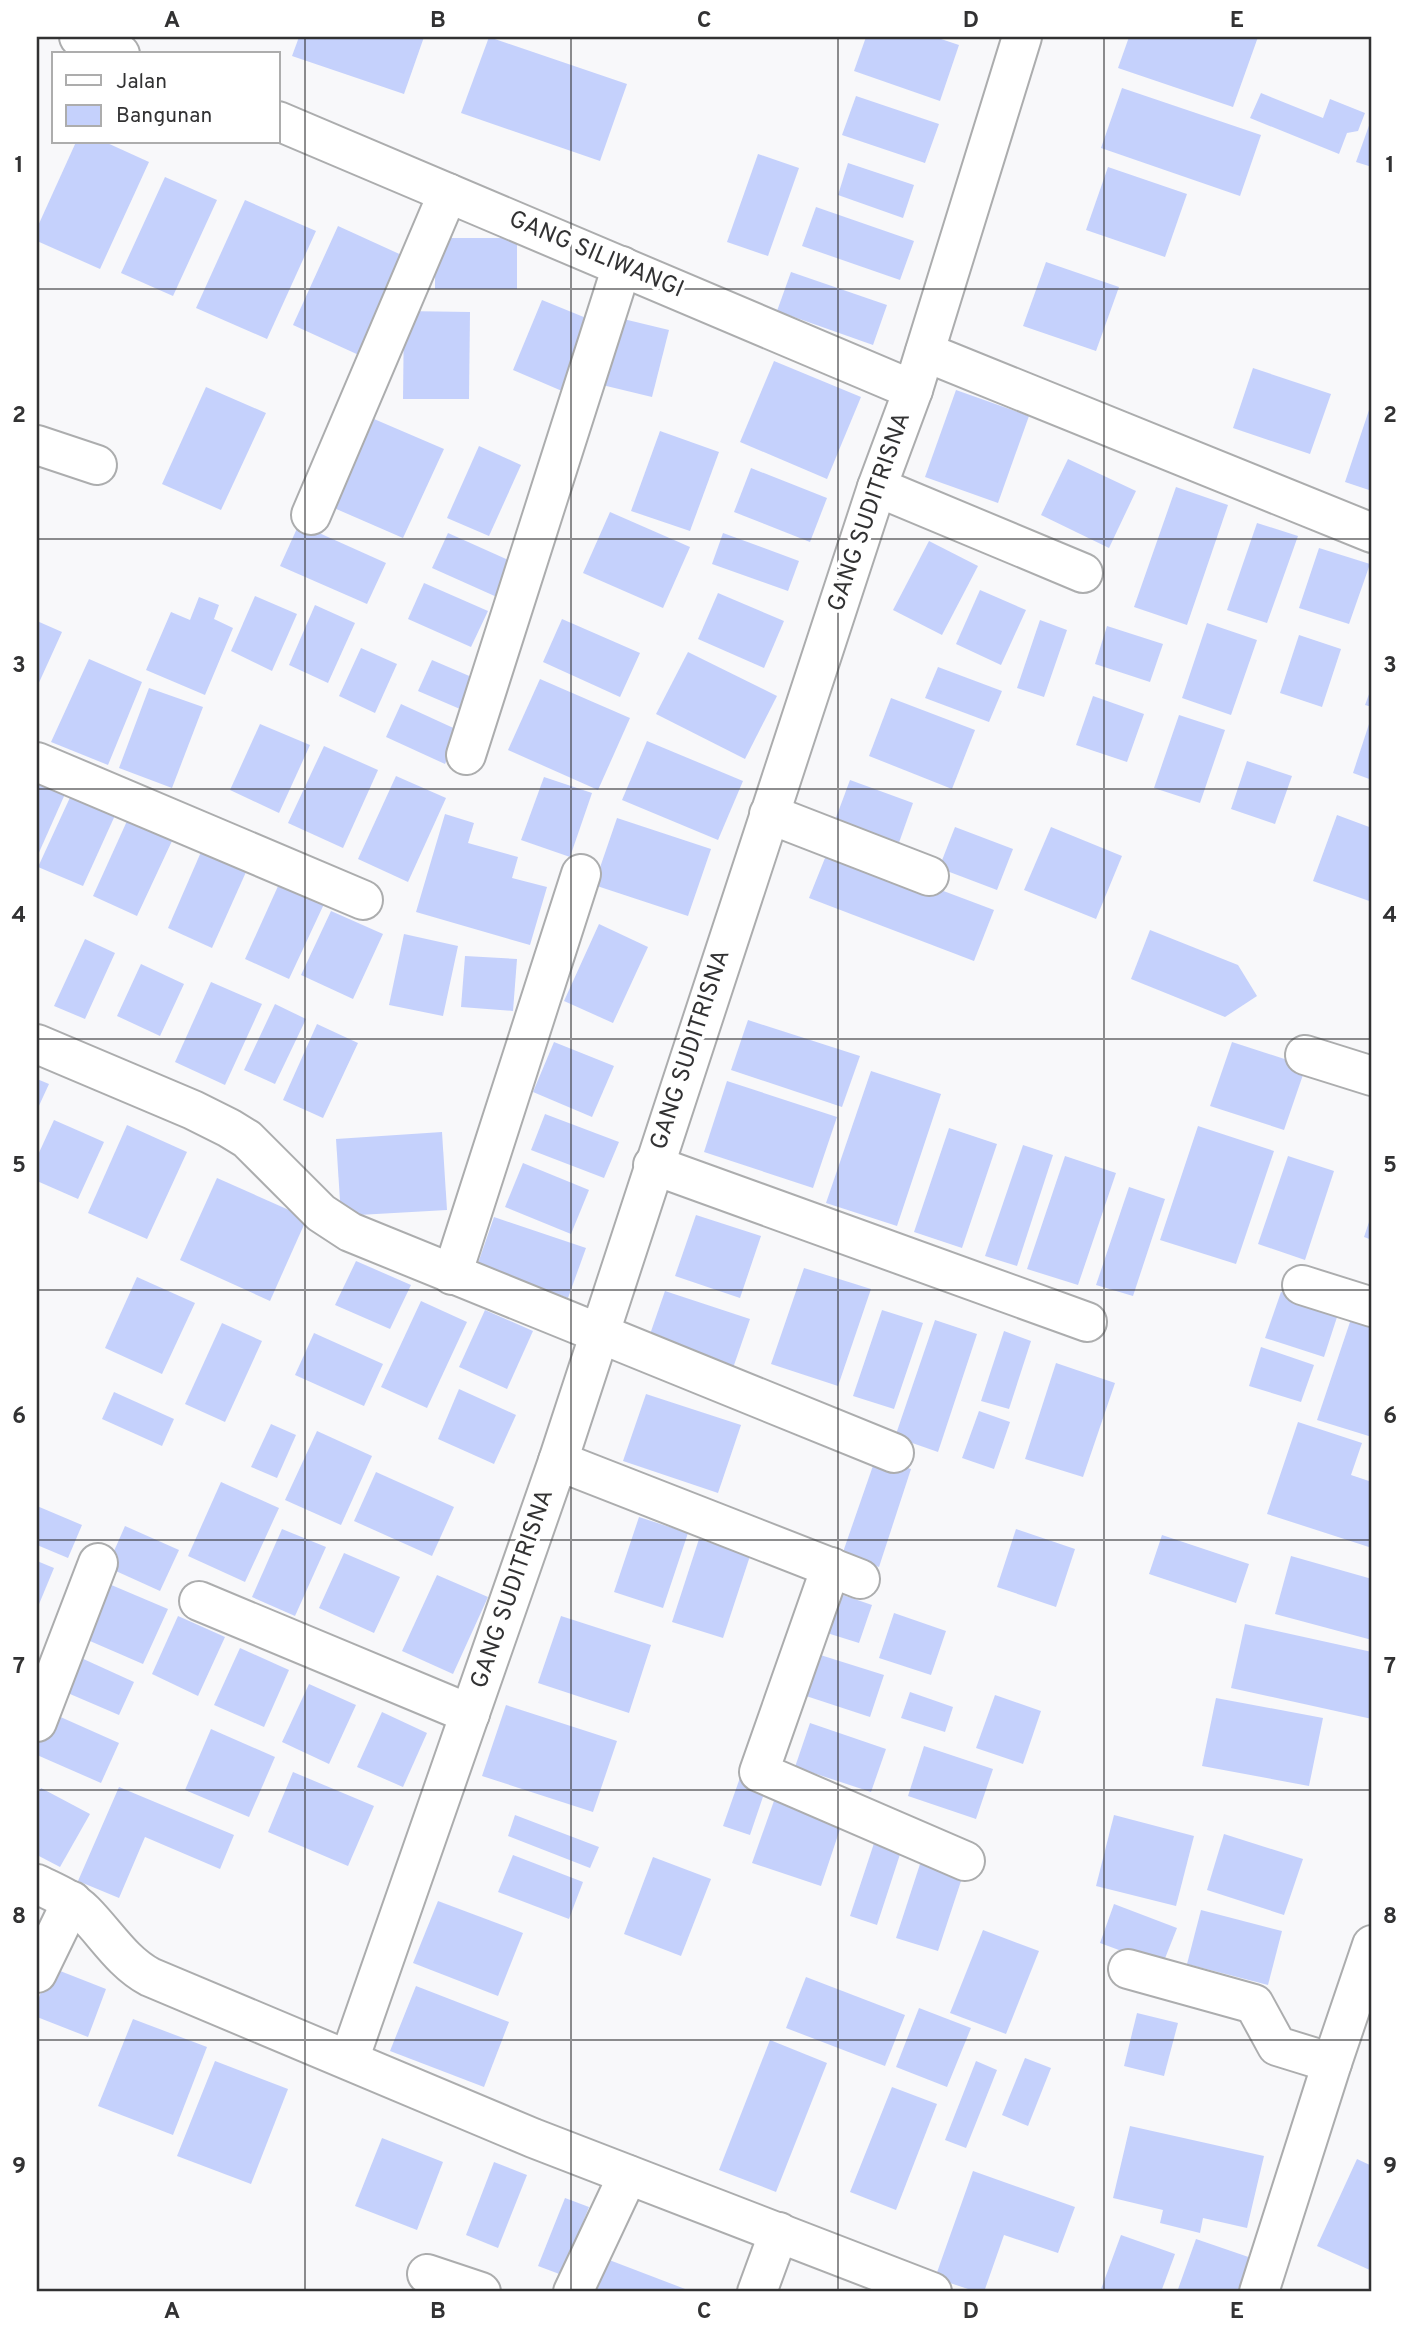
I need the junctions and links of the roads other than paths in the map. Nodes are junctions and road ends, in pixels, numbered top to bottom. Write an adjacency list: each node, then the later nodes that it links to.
1 (79, 37): 3 (street)
2 (1022, 37): 7 (street, GANG SUDITRISNA)
3 (115, 52)
4 (280, 122): 5 (street, GANG SILIWANGI)
5 (448, 193): 6 (street, GANG SILIWANGI); 12 (street)
6 (622, 266): 8 (street, GANG SILIWANGI); 15 (street)
7 (925, 352): 8 (street, GANG SUDITRISNA); 13 (street)
8 (913, 390): 11 (street, GANG SUDITRISNA)
9 (37, 445): 10 (street)
10 (97, 465)
11 (877, 487): 14 (street); 17 (street, GANG SUDITRISNA)
12 (311, 515)
13 (1372, 533)
14 (1083, 573)
15 (466, 755)
16 (37, 762): 20 (street)
17 (769, 814): 19 (street); 24 (street, GANG SUDITRISNA)
18 (581, 874): 25 (street)
19 (929, 876)
20 (363, 900)
21 (37, 1044): 25 (street)
22 (1305, 1055): 23 (street)
23 (1372, 1076)
24 (653, 1165): 28 (street); 29 (street, GANG SUDITRISNA)
25 (452, 1275): 29 (street)
26 (1302, 1286): 27 (street)
27 (1372, 1307)
28 (1087, 1322)
29 (599, 1334): 30 (street); 31 (street, GANG SUDITRISNA)
30 (894, 1453)
31 (558, 1461): 34 (street, GANG SUDITRISNA); 36 (street)
32 (98, 1563): 35 (street)
33 (199, 1601): 34 (street)
34 (470, 1714): 42 (street, GANG SUDITRISNA)
35 (37, 1722)
36 (965, 1861)
37 (37, 1884): 38 (street)
38 (72, 1901): 41 (street); 42 (street)
39 (1372, 1945): 43 (street)
40 (1128, 1969): 43 (street)
41 (37, 1973)
42 (349, 2060): 44 (street)
43 (1332, 2063): 51 (street)
44 (628, 2175): 45 (street); 48 (street)
45 (779, 2232): 49 (street); 50 (street)
46 (427, 2274): 47 (street)
47 (481, 2292)
48 (573, 2292)
49 (757, 2292)
50 (932, 2292)
51 (1259, 2292)

